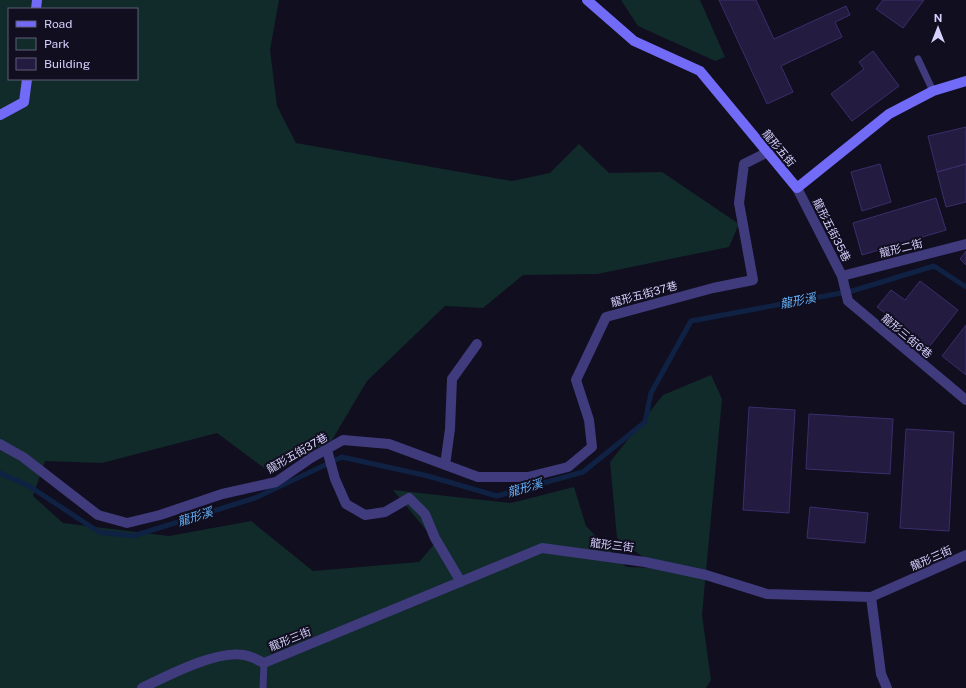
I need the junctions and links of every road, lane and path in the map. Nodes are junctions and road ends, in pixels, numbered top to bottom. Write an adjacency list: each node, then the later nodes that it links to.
1 (587, 0): 7 (street, 龍形五街)
2 (918, 59): 5 (lane)
3 (27, 80): 6 (street)
4 (966, 81): 5 (street)
5 (933, 91): 8 (street)
6 (0, 115)
7 (768, 152): 8 (street, 龍形五街); 15 (street, 龍形五街37巷)
8 (797, 188): 10 (street, 龍形五街35巷)
9 (966, 244): 10 (street, 龍形二街)
10 (843, 279): 12 (street, 龍形三街6巷)
11 (478, 344): 15 (street)
12 (966, 400)
13 (0, 444): 14 (street, 龍形五街37巷)
14 (327, 450): 15 (street, 龍形五街37巷); 17 (street)
15 (444, 465)
16 (966, 555): 18 (street, 龍形三街)
17 (461, 582): 18 (street, 龍形三街); 19 (street, 龍形三街)
18 (871, 597): 22 (street)
19 (264, 663): 20 (street); 21 (lane)
20 (142, 688)
21 (263, 688)
22 (887, 688)

